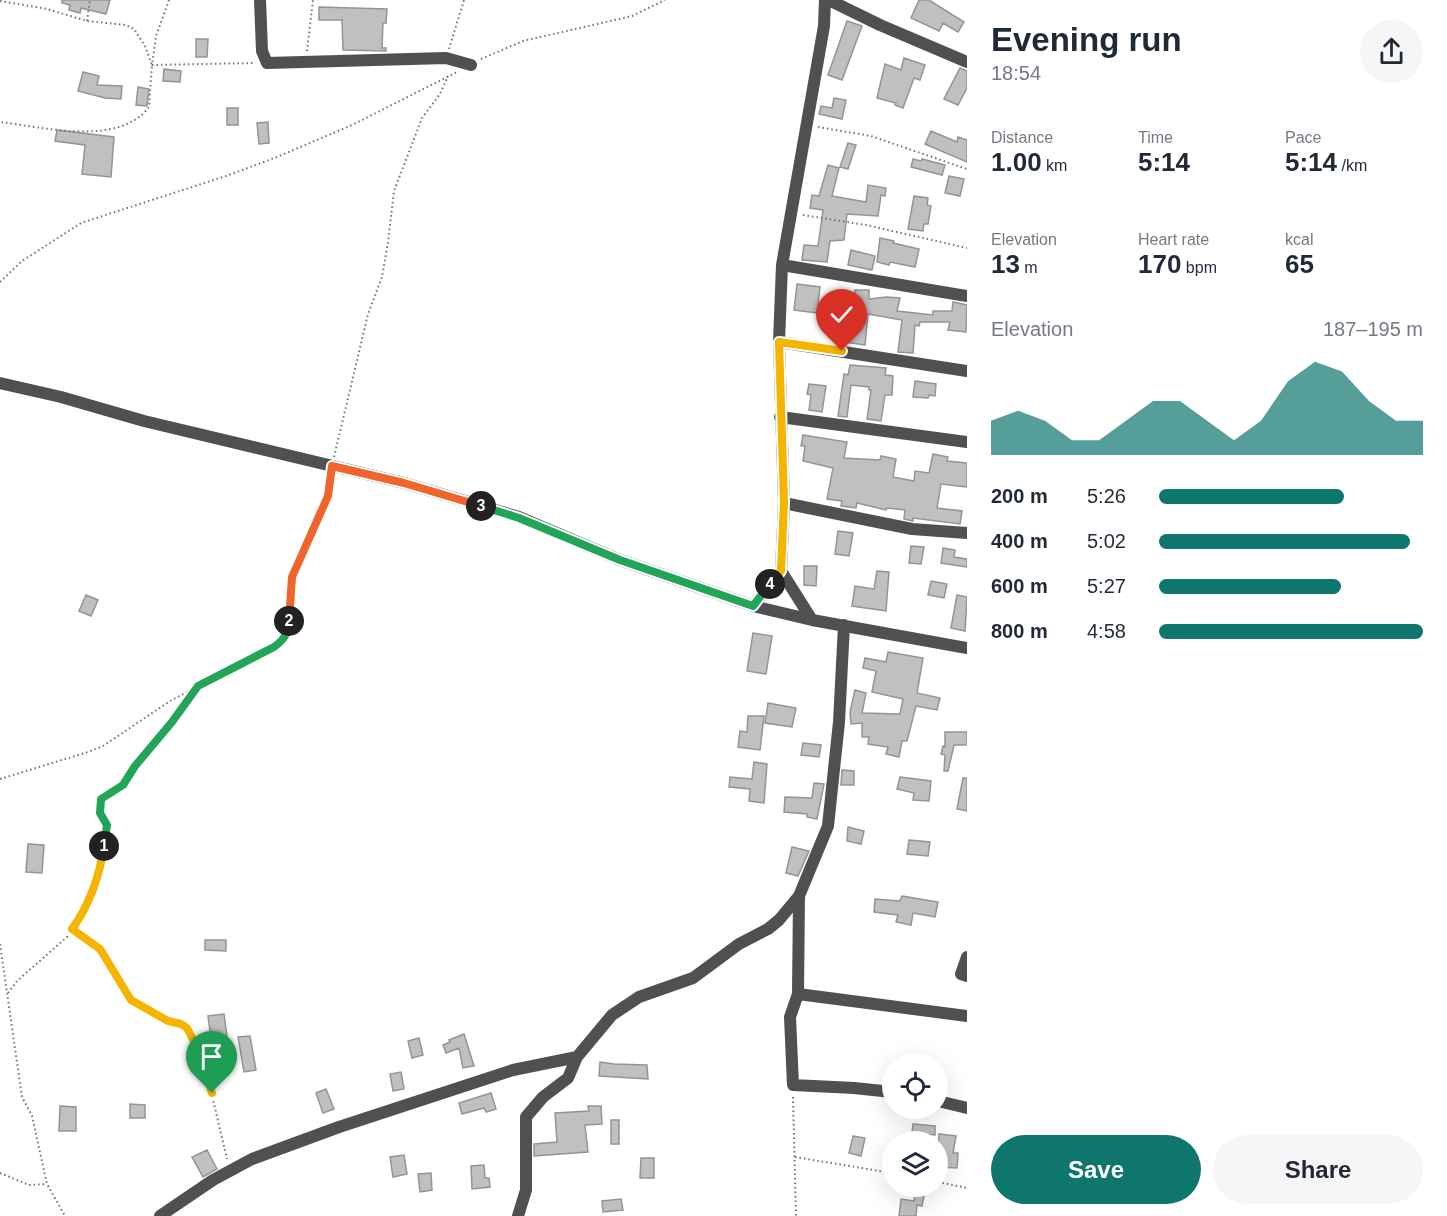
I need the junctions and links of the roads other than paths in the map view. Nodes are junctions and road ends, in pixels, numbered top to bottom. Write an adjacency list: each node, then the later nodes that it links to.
1 (260, 0): 4 (street)
2 (827, 0): 3 (street); 5 (street)
3 (967, 62)
4 (471, 65)
5 (782, 265): 6 (street); 7 (street)
6 (967, 296)
7 (779, 342): 8 (street); 10 (street)
8 (967, 371)
9 (0, 383): 15 (street)
10 (780, 417): 11 (street); 12 (street)
11 (967, 442)
12 (784, 502): 13 (street); 14 (street)
13 (967, 533)
14 (781, 571): 15 (street); 16 (street)
15 (753, 606): 16 (street)
16 (812, 620): 17 (street)
17 (844, 625): 18 (street); 19 (street)
18 (967, 648)
19 (799, 896): 22 (street); 24 (street)
20 (967, 957): 21 (street)
21 (967, 976)
22 (798, 994): 23 (street); 25 (street)
23 (967, 1016)
24 (577, 1058): 28 (street); 29 (street)
25 (882, 1091)
26 (948, 1103): 27 (street)
27 (967, 1108)
28 (160, 1216)
29 (518, 1216)

